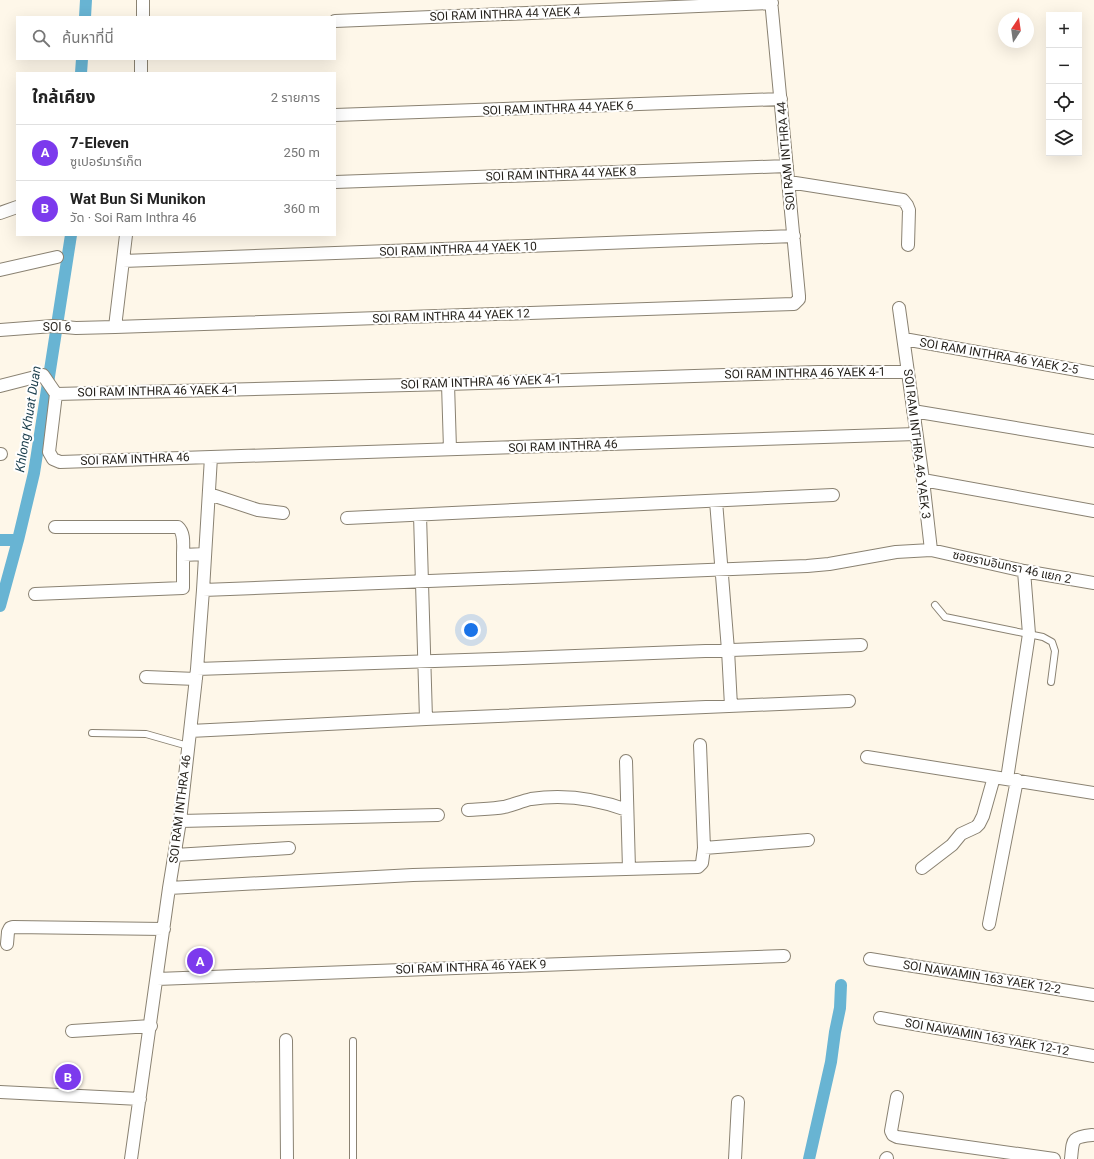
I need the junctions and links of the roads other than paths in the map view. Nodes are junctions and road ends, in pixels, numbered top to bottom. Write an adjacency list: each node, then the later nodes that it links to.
1 (143, 0): 3 (street)
2 (771, 2): 4 (street, SOI RAM INTHRA 44 YAEK 4); 7 (street, SOI RAM INTHRA 44)
3 (143, 16)
4 (336, 21)
5 (141, 60): 6 (street)
6 (141, 72)
7 (781, 99): 8 (street, SOI RAM INTHRA 44 YAEK 6); 9 (street, SOI RAM INTHRA 44)
8 (336, 115)
9 (787, 166): 10 (street, SOI RAM INTHRA 44 YAEK 8); 11 (street, SOI RAM INTHRA 44)
10 (336, 182)
11 (789, 182): 15 (street, SOI RAM INTHRA 44); 16 (street)
12 (16, 208): 13 (street)
13 (0, 213)
14 (126, 236): 18 (street)
15 (794, 236): 18 (street, SOI RAM INTHRA 44 YAEK 10); 20 (street, SOI RAM INTHRA 44)
16 (908, 245)
17 (57, 258): 19 (street)
18 (123, 261): 22 (street)
19 (0, 270)
20 (787, 304): 22 (street, SOI RAM INTHRA 44 YAEK 12)
21 (899, 308): 24 (street, SOI RAM INTHRA 46 YAEK 3)
22 (115, 327): 23 (street, SOI 6)
23 (0, 330)
24 (904, 339): 25 (street, SOI RAM INTHRA 46 YAEK 3); 26 (street, SOI RAM INTHRA 46 YAEK 2-5)
25 (907, 372): 27 (street, SOI RAM INTHRA 46 YAEK 4-1); 30 (street, SOI RAM INTHRA 46 YAEK 3)
26 (1094, 373)
27 (448, 384): 29 (street, SOI RAM INTHRA 46 YAEK 4-1); 33 (street)
28 (0, 386): 29 (street)
29 (56, 394): 34 (street, SOI RAM INTHRA 46)
30 (913, 411): 31 (street, SOI RAM INTHRA 46 YAEK 3); 32 (street)
31 (916, 434): 33 (street, SOI RAM INTHRA 46); 35 (street, SOI RAM INTHRA 46 YAEK 3)
32 (1094, 441)
33 (450, 450): 34 (street, SOI RAM INTHRA 46)
34 (211, 457): 36 (street, SOI RAM INTHRA 46)
35 (923, 480): 39 (street); 44 (street, SOI RAM INTHRA 46 YAEK 3)
36 (209, 494): 40 (street); 45 (street, SOI RAM INTHRA 46)
37 (833, 495): 38 (street)
38 (716, 500): 41 (street); 47 (street)
39 (1094, 511)
40 (283, 512)
41 (420, 515): 42 (street); 49 (street)
42 (347, 518)
43 (55, 527): 46 (street)
44 (931, 550): 47 (street, ซอยรามอินทรา 46 แยก 2); 48 (street, ซอยรามอินทรา 46 แยก 2)
45 (205, 554): 46 (street); 51 (street, SOI RAM INTHRA 46)
46 (183, 555): 52 (street)
47 (722, 569): 49 (street, ซอยรามอินทรา 46 แยก 2); 56 (street)
48 (1024, 571): 50 (street, ซอยรามอินทรา 46 แยก 2); 54 (street)
49 (422, 582): 51 (street, ซอยรามอินทรา 46 แยก 2); 57 (street)
50 (1094, 583)
51 (203, 590): 58 (street, SOI RAM INTHRA 46)
52 (35, 594)
53 (935, 605): 54 (lane)
54 (1029, 634): 60 (lane); 71 (street)
55 (861, 645): 56 (street)
56 (728, 650): 57 (street); 62 (street)
57 (424, 662): 58 (street); 63 (street)
58 (196, 674): 59 (street); 64 (street, SOI RAM INTHRA 46)
59 (146, 676)
60 (1050, 682)
61 (849, 701): 62 (street)
62 (731, 706): 63 (street)
63 (426, 719): 64 (street)
64 (190, 731): 67 (street, SOI RAM INTHRA 46)
65 (92, 733): 67 (lane)
66 (700, 745): 79 (street)
67 (188, 746): 76 (street, SOI RAM INTHRA 46)
68 (867, 756): 70 (street)
69 (626, 761): 74 (street)
70 (994, 776): 71 (street); 81 (street)
71 (1012, 780): 72 (street); 84 (street)
72 (1094, 792)
73 (468, 810): 74 (street)
74 (627, 810): 82 (street)
75 (438, 815): 76 (street)
76 (180, 820): 80 (street, SOI RAM INTHRA 46)
77 (808, 840): 79 (street)
78 (289, 848): 80 (street)
79 (704, 848): 82 (street)
80 (175, 854): 83 (street, SOI RAM INTHRA 46)
81 (922, 868)
82 (630, 869): 83 (street)
83 (169, 888): 85 (street, SOI RAM INTHRA 46)
84 (989, 924)
85 (164, 929): 86 (street); 89 (street, SOI RAM INTHRA 46)
86 (7, 944)
87 (784, 956): 89 (street, SOI RAM INTHRA 46 YAEK 9)
88 (870, 959): 90 (street, SOI NAWAMIN 163 YAEK 12-2)
89 (157, 979): 92 (street, SOI RAM INTHRA 46)
90 (1094, 995)
91 (880, 1018): 96 (street, SOI NAWAMIN 163 YAEK 12-12)
92 (150, 1026): 93 (street); 99 (street, SOI RAM INTHRA 46)
93 (72, 1031)
94 (286, 1040): 103 (street)
95 (353, 1041): 104 (lane)
96 (1094, 1056)
97 (0, 1092): 99 (street)
98 (896, 1097): 106 (street)
99 (140, 1099): 102 (street, SOI RAM INTHRA 46)
100 (738, 1102): 105 (street)
101 (1092, 1135): 107 (street)
102 (131, 1159)
103 (287, 1159)
104 (353, 1159)
105 (735, 1159)
106 (1054, 1159)
107 (1071, 1159)

